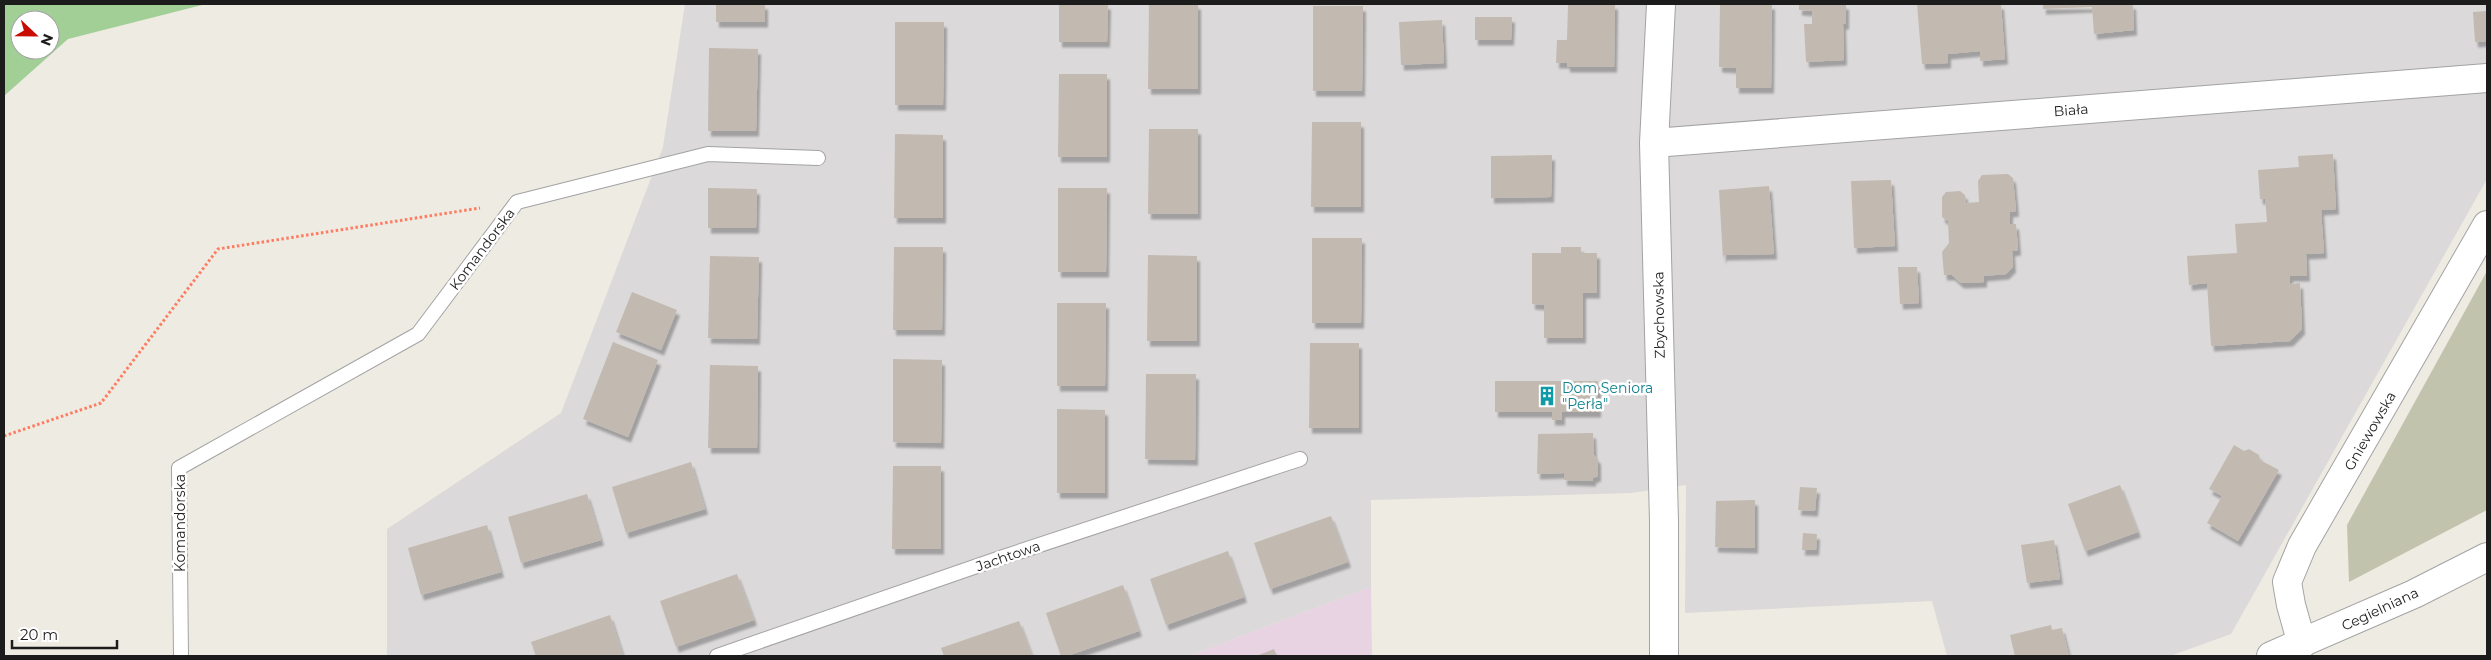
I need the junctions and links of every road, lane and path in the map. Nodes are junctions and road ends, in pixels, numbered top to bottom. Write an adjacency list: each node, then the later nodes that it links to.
1 (1661, 4): 3 (street, Zbychowska)
2 (2487, 78): 3 (street, Biała)
3 (1654, 143): 13 (street, Zbychowska)
4 (818, 158): 5 (lane)
5 (517, 202): 7 (path, Komandorska); 11 (lane, Komandorska)
6 (2487, 225): 10 (street, Gniewowska)
7 (4, 436)
8 (1300, 459): 12 (lane, Jachtowa)
9 (2487, 556): 10 (street, Cegielniana)
10 (2302, 644): 14 (street, Cegielniana)
11 (181, 656)
12 (718, 656)
13 (1664, 656)
14 (2271, 656)

